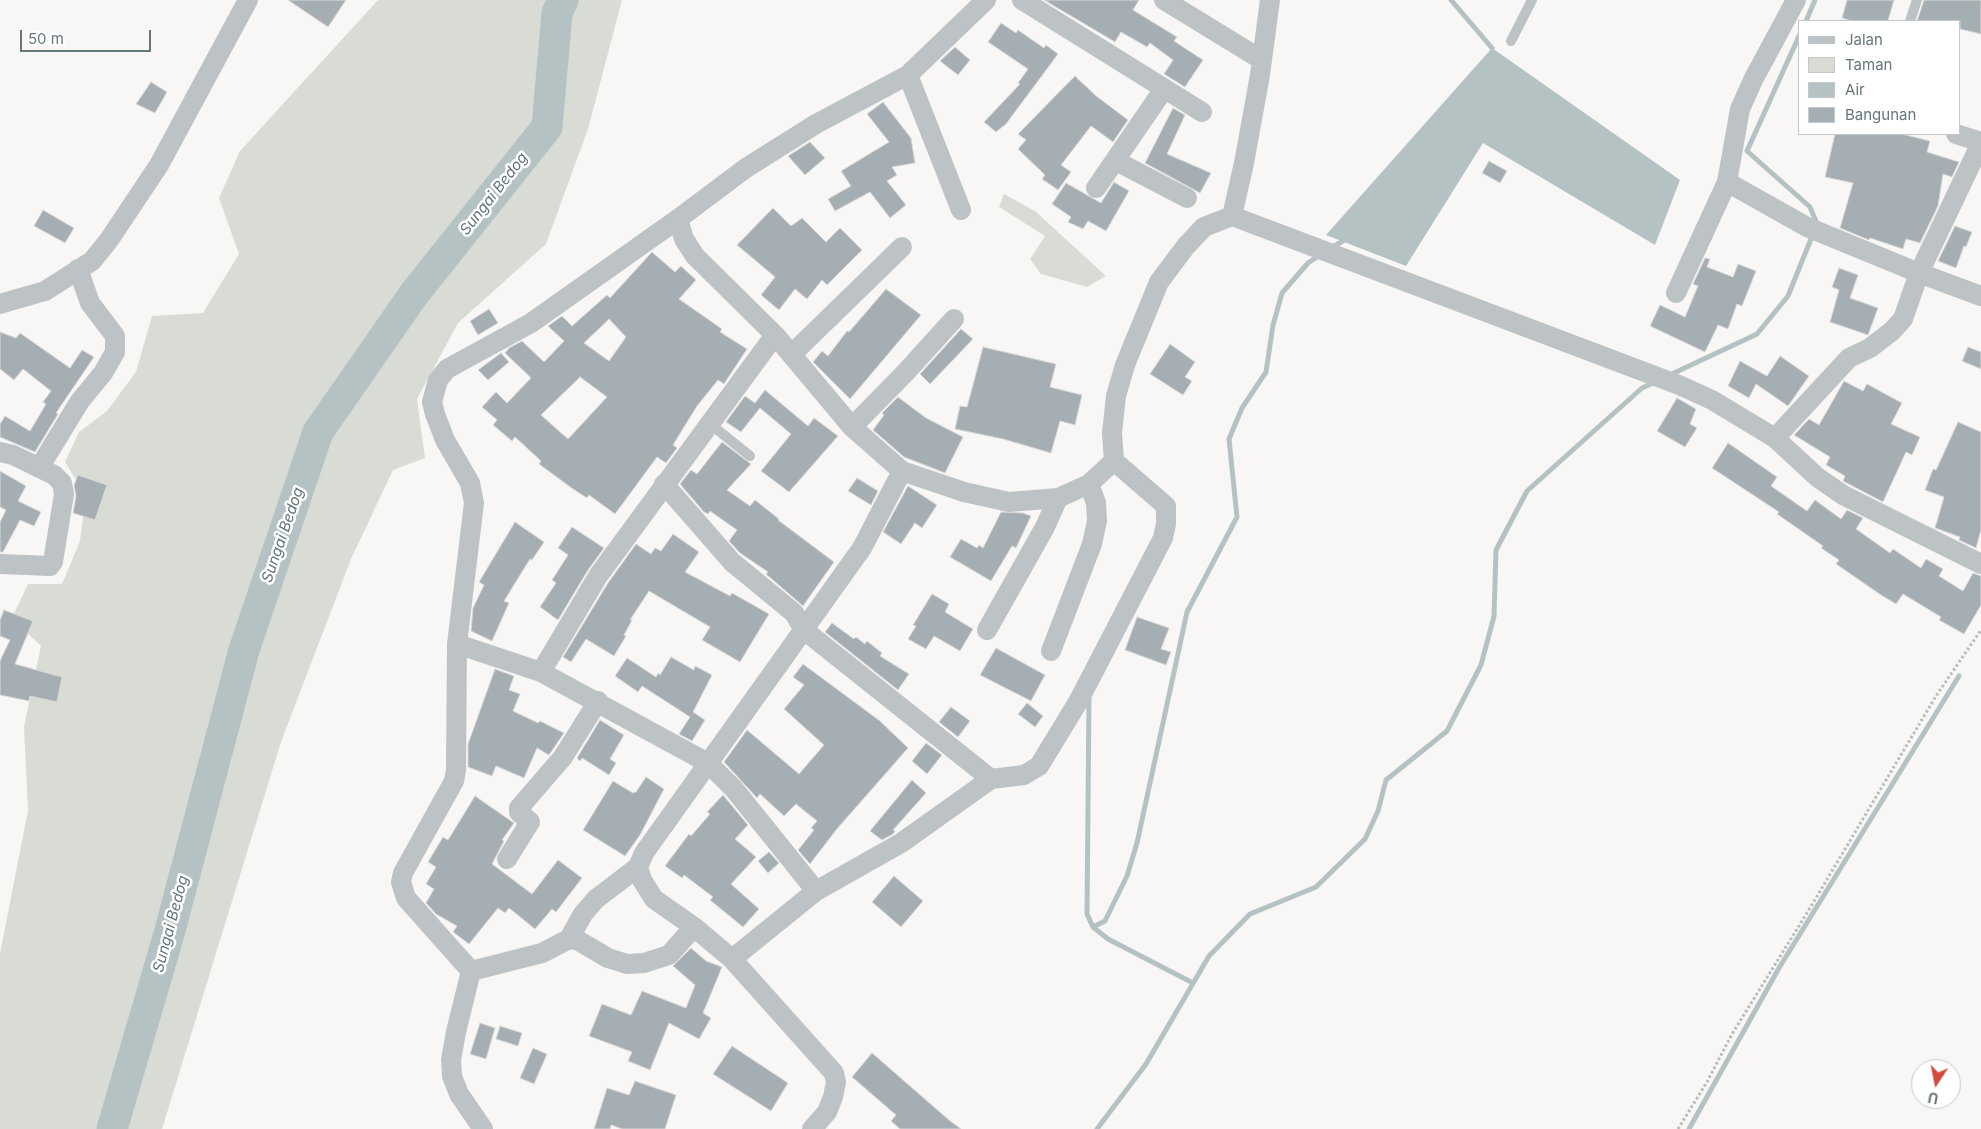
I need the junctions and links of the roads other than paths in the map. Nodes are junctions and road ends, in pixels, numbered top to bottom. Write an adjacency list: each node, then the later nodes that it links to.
1 (248, 0): 25 (street)
2 (986, 0): 12 (street)
3 (1022, 0): 13 (street)
4 (1164, 0): 11 (street)
5 (1270, 0): 11 (street)
6 (1532, 0): 10 (lane)
7 (1796, 0): 18 (street)
8 (1917, 0): 9 (lane)
9 (1910, 20)
10 (1511, 41)
11 (1262, 60): 22 (street)
12 (908, 75): 21 (street); 23 (street)
13 (1164, 89): 14 (street); 17 (street)
14 (1202, 112)
15 (1959, 135): 16 (street)
16 (1981, 143): 26 (street)
17 (1116, 161): 19 (street); 20 (street)
18 (1727, 182): 26 (street); 27 (street)
19 (1096, 188)
20 (1187, 198)
21 (960, 210)
22 (1232, 216): 35 (street); 38 (street)
23 (678, 219): 31 (street); 48 (street)
24 (902, 247): 32 (street)
25 (78, 270): 29 (street); 39 (street)
26 (1919, 273): 28 (street); 35 (street)
27 (1676, 292)
28 (1981, 296)
29 (0, 304)
30 (954, 319): 34 (street)
31 (775, 335): 32 (street); 33 (street)
32 (792, 354): 34 (street)
33 (709, 424): 37 (lane); 41 (street)
34 (852, 428): 40 (street)
35 (1775, 438): 44 (street)
36 (0, 452): 39 (street)
37 (750, 456)
38 (1114, 461): 42 (street); 53 (street)
39 (39, 468): 45 (street)
40 (902, 471): 43 (street); 46 (street)
41 (664, 484): 46 (street); 50 (street)
42 (1089, 484): 43 (street); 49 (street)
43 (1058, 498): 47 (street)
44 (1981, 564)
45 (0, 568)
46 (804, 630): 52 (street); 53 (street)
47 (987, 630)
48 (457, 644): 50 (street); 60 (street)
49 (1051, 651)
50 (541, 672): 51 (street)
51 (598, 701): 52 (street); 54 (street)
52 (708, 763): 55 (street); 56 (street)
53 (991, 779): 56 (street)
54 (506, 859)
55 (638, 867): 57 (street); 58 (street)
56 (816, 891): 59 (street)
57 (694, 927): 58 (street); 59 (street)
58 (569, 939): 60 (street)
59 (732, 959): 62 (street)
60 (471, 971): 61 (street)
61 (483, 1129)
62 (812, 1129)

